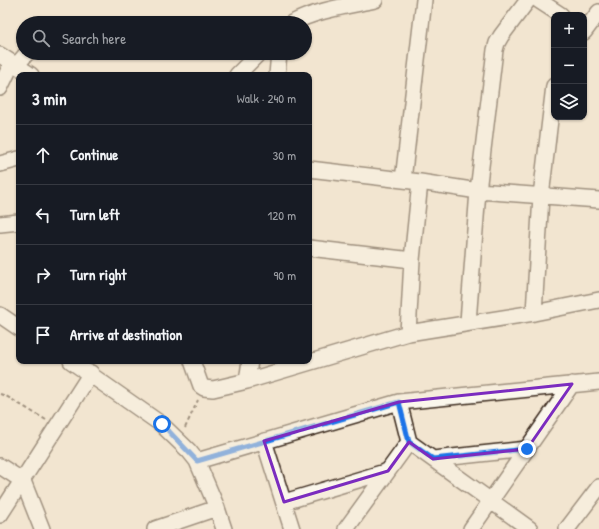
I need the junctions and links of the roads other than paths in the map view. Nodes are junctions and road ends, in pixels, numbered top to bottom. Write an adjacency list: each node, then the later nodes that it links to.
1 (375, 0): 7 (street)
2 (424, 0): 20 (street)
3 (528, 0): 22 (street)
4 (538, 0): 5 (street)
5 (556, 12)
6 (599, 12): 8 (street)
7 (307, 16)
8 (587, 27)
9 (252, 60): 13 (street)
10 (278, 60): 14 (street)
11 (9, 61): 12 (street); 15 (street)
12 (26, 72)
13 (240, 72)
14 (277, 72)
15 (0, 88)
16 (551, 111): 23 (street)
17 (16, 160): 18 (street)
18 (0, 164)
19 (312, 169): 20 (street)
20 (404, 180): 21 (street)
21 (420, 182): 22 (street); 28 (street)
22 (478, 191): 23 (street); 32 (street)
23 (541, 196): 24 (street); 30 (street)
24 (599, 200)
25 (16, 222): 26 (street)
26 (0, 224)
27 (312, 248): 28 (street)
28 (412, 260): 34 (street)
29 (599, 300): 30 (street)
30 (534, 312): 32 (street)
31 (0, 316): 33 (street)
32 (468, 322): 34 (street)
33 (16, 326)
34 (408, 333): 35 (street)
35 (312, 362)
36 (76, 364): 40 (street)
37 (193, 364): 41 (street)
38 (250, 364): 41 (street)
39 (304, 364): 41 (street)
40 (90, 373): 49 (street); 52 (street)
41 (247, 381)
42 (599, 382): 43 (street)
43 (572, 384): 44 (street); 47 (street)
44 (399, 402): 45 (street); 46 (street)
45 (264, 441): 49 (street); 55 (street)
46 (409, 442): 48 (street); 51 (street)
47 (527, 449): 48 (street); 54 (street)
48 (433, 459): 54 (street)
49 (197, 461): 56 (street)
50 (0, 466): 52 (street)
51 (388, 471): 55 (street); 62 (street)
52 (23, 481): 57 (street); 58 (street)
53 (599, 487): 65 (street)
54 (491, 501): 63 (street); 64 (street)
55 (284, 502): 61 (street)
56 (217, 508): 59 (street); 60 (street)
57 (0, 515)
58 (42, 529)
59 (155, 529)
60 (224, 529)
61 (292, 529)
62 (346, 529)
63 (471, 529)
64 (530, 529)
65 (567, 529)

